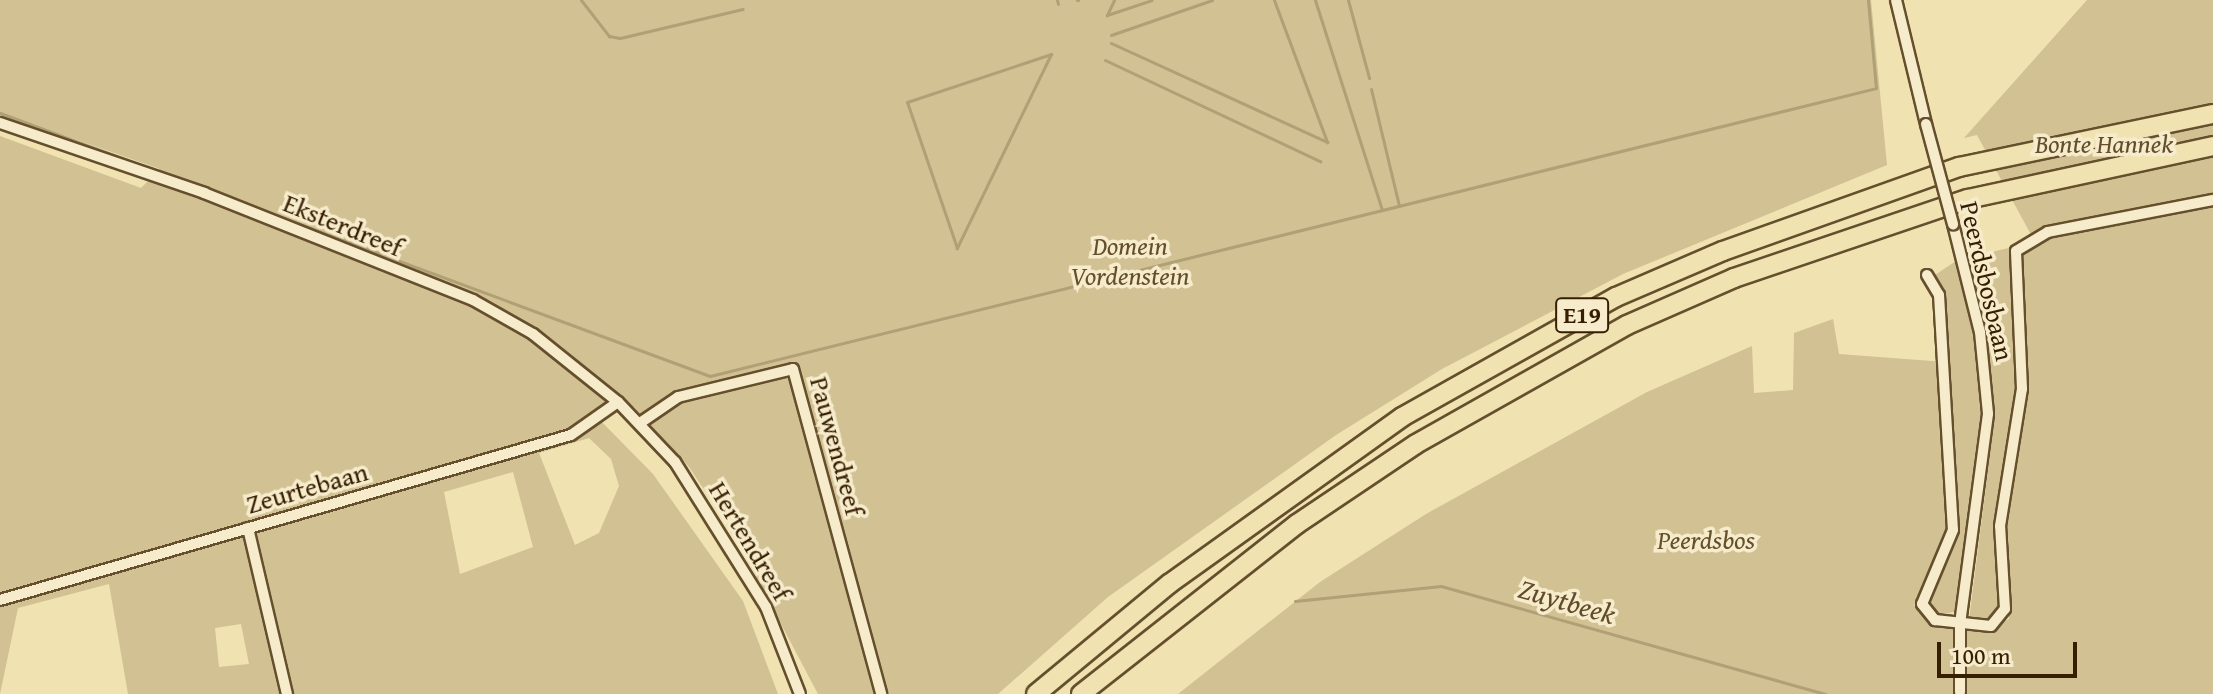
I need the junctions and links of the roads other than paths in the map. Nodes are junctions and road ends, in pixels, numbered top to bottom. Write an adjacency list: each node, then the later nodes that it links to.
1 (1896, 0): 11 (street, Peerdsbosbaan, bridge)
2 (2213, 114): 16 (highway, E19)
3 (0, 123): 7 (street, Eksterdreef)
4 (2213, 146): 17 (highway, E19)
5 (2213, 200): 11 (street, Peerdsbosbaan)
6 (1927, 275): 11 (street, Peerdsbosbaan)
7 (618, 402): 8 (street, Eksterdreef); 9 (street, Zeurtebaan)
8 (640, 423): 14 (street, Hertendreef); 15 (street, Pauwendreef)
9 (248, 528): 10 (street, Zeurtebaan); 13 (street)
10 (0, 600)
11 (1960, 623): 12 (street, Peerdsbosbaan)
12 (1960, 692)
13 (287, 694)
14 (800, 694)
15 (881, 694)
16 (1036, 694)
17 (1081, 694)

